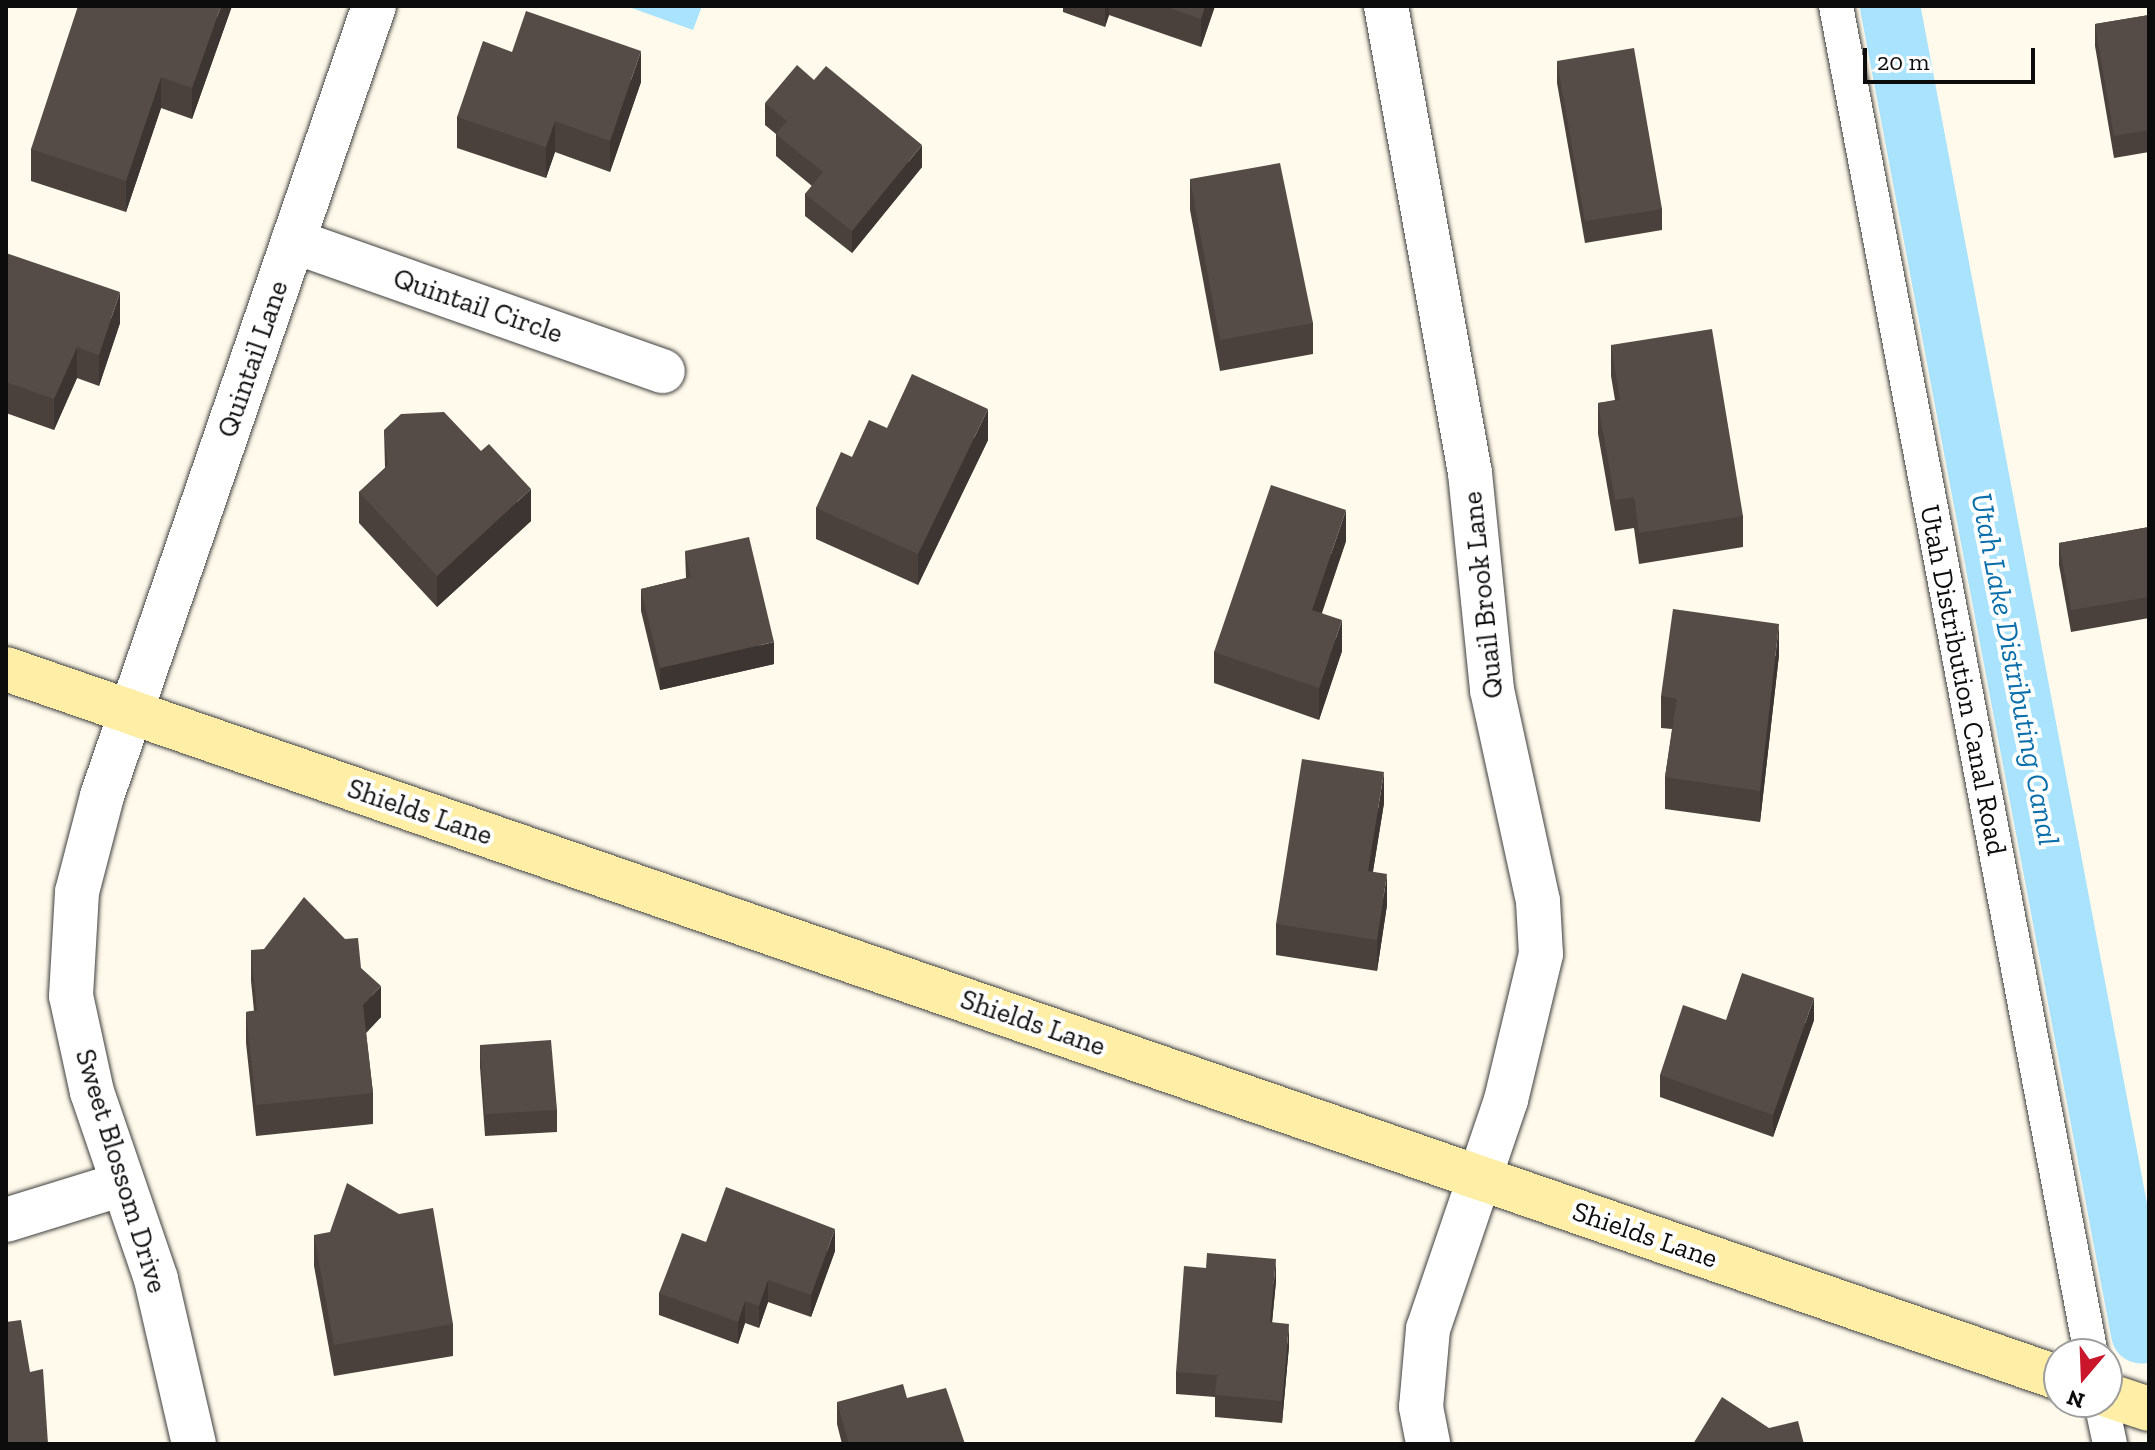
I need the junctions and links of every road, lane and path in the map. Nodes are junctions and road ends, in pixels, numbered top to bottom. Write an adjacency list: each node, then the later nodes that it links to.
1 (374, 6): 4 (street, Quintail Lane)
2 (1386, 6): 8 (street, Quail Brook Lane)
3 (1836, 6): 11 (lane, Utah Distribution Canal Road)
4 (293, 241): 5 (street, Quintail Circle); 7 (street, Quintail Lane)
5 (663, 371)
6 (6, 669): 7 (main road, Shields Lane)
7 (131, 712): 8 (main road, Shields Lane); 9 (street, Sweet Blossom Drive)
8 (1479, 1177): 12 (main road, Shields Lane); 17 (street, Quail Brook Lane)
9 (122, 1184): 10 (street); 16 (street, Sweet Blossom Drive)
10 (6, 1220)
11 (2088, 1338)
12 (2043, 1372)
13 (2123, 1400): 14 (main road)
14 (2149, 1409)
15 (2104, 1418): 18 (lane)
16 (194, 1444)
17 (1428, 1444)
18 (2110, 1444)

